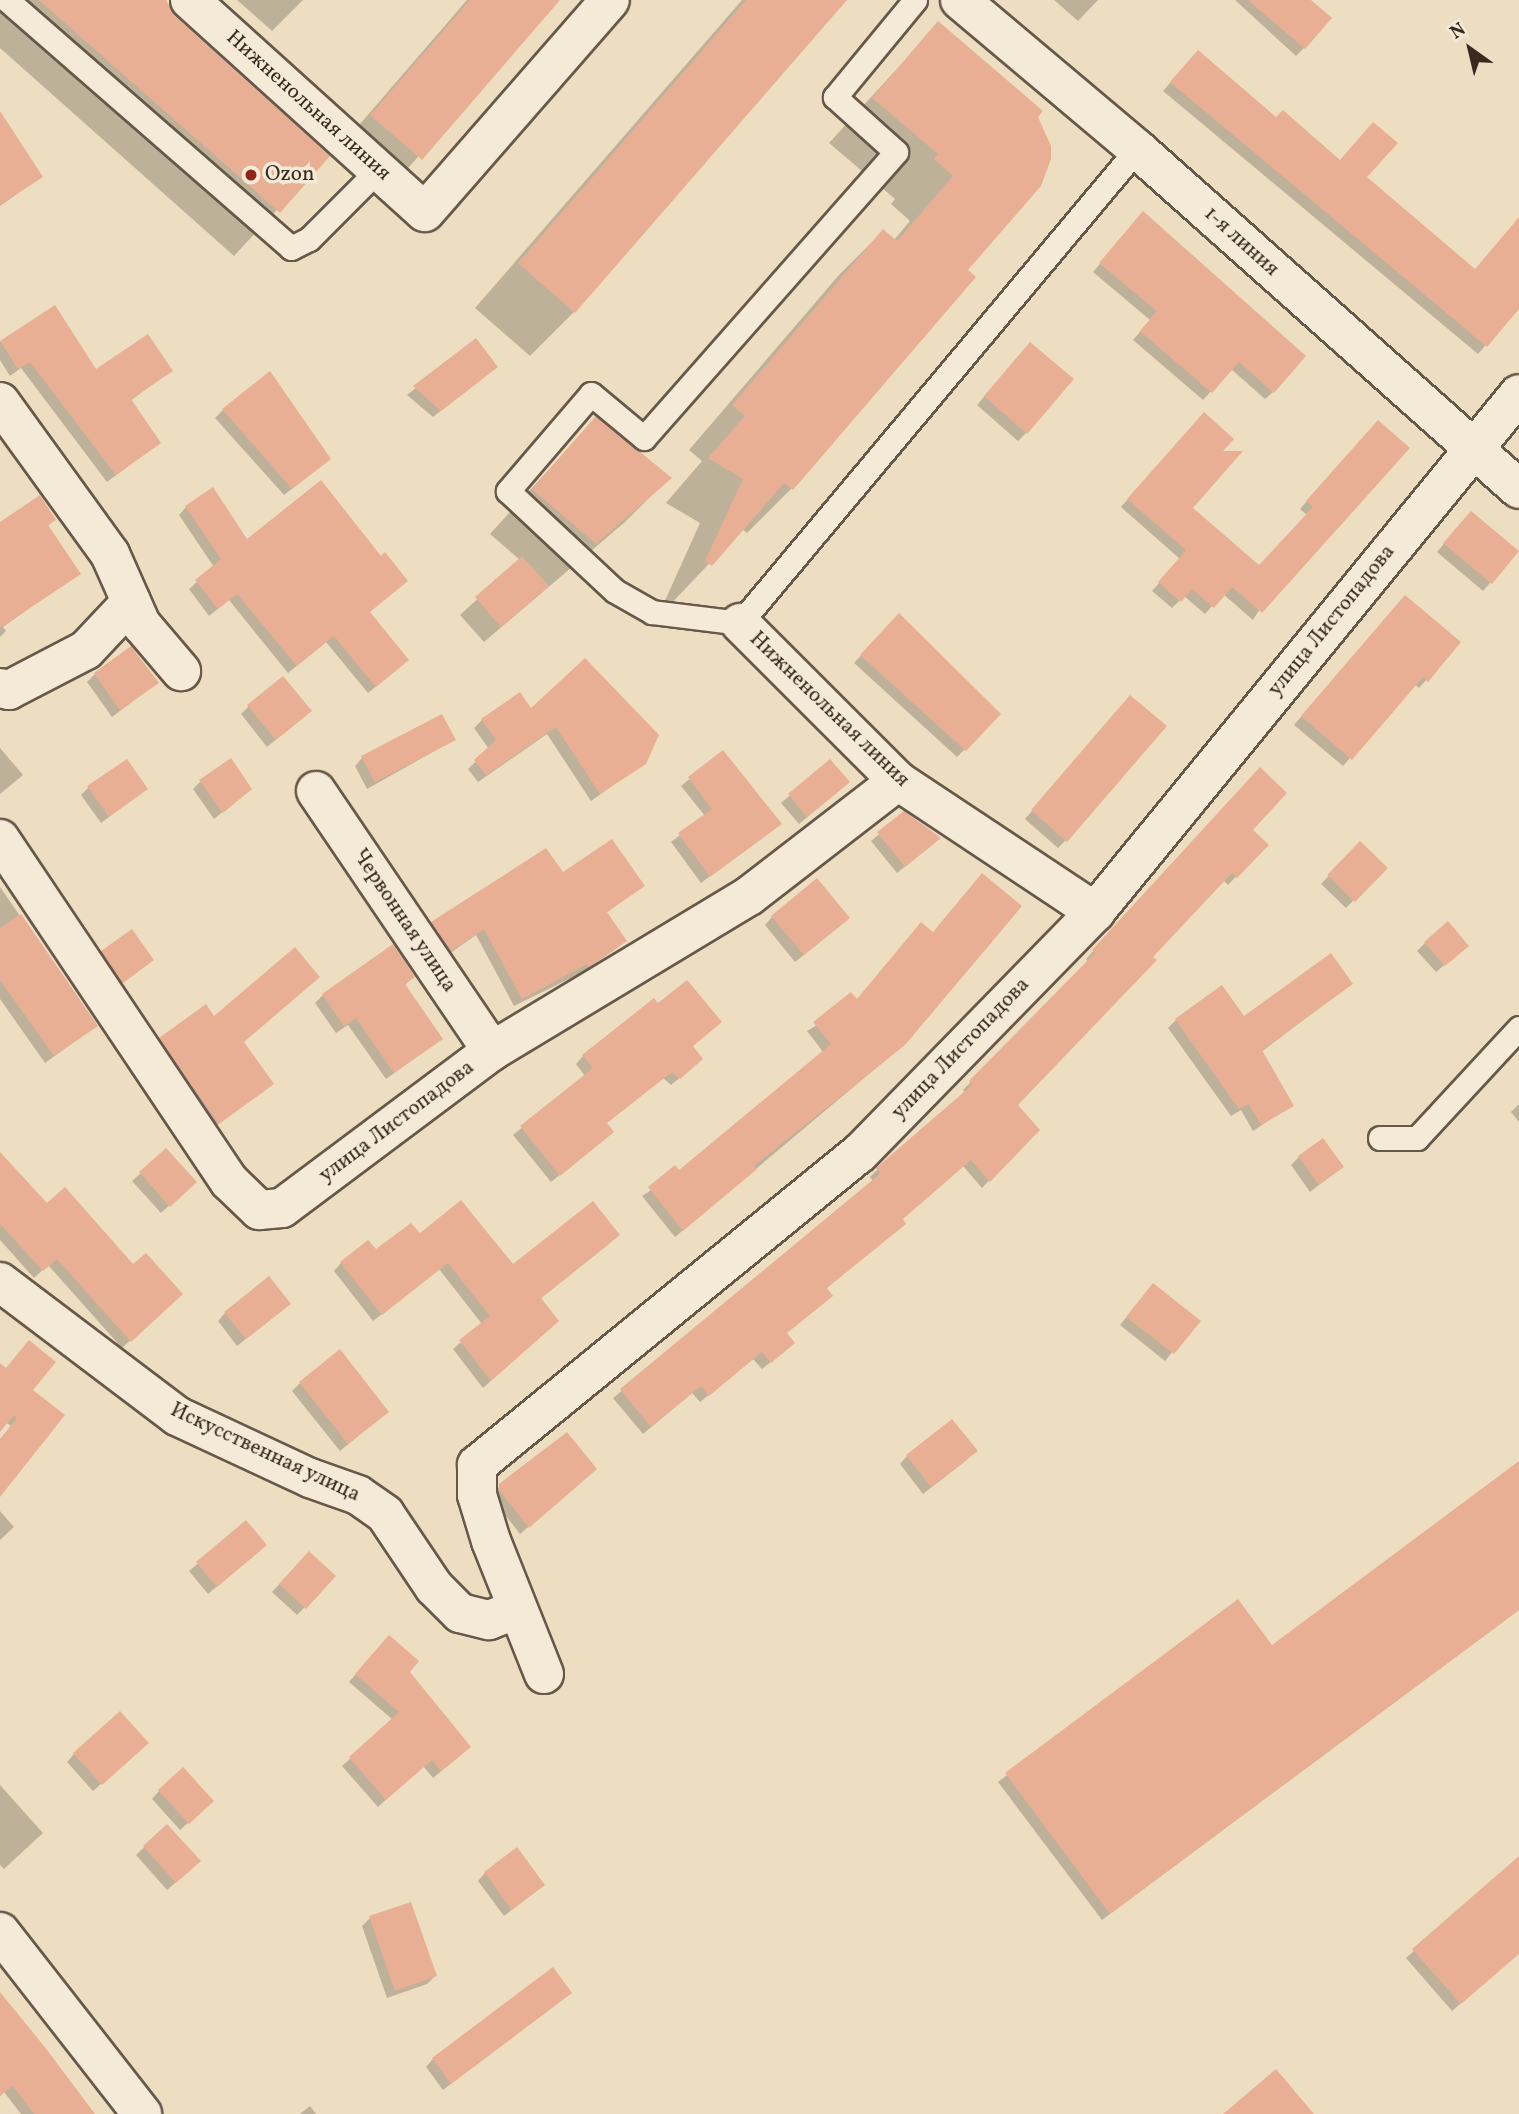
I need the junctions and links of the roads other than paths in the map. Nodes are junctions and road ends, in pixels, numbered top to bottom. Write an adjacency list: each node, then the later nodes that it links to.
1 (7, 0): 7 (lane)
2 (190, 0): 7 (street, Нижненольная линия)
3 (610, 0): 7 (street, Нижненольная линия)
4 (915, 0): 13 (lane)
5 (960, 0): 6 (street, 1-я линия)
6 (1137, 149): 10 (street, 1-я линия); 13 (lane)
7 (378, 170)
8 (1519, 394): 10 (street, улица Листопадова)
9 (0, 402): 12 (street)
10 (1474, 448): 11 (street, 1-я линия); 19 (street, улица Листопадова)
11 (1519, 489)
12 (131, 602): 14 (street); 15 (street)
13 (740, 623): 16 (street, Нижненольная линия)
14 (180, 671)
15 (0, 688)
16 (898, 781): 19 (street, Нижненольная линия); 21 (street, улица Листопадова)
17 (316, 792): 21 (street, Червонная улица)
18 (0, 839): 21 (street, улица Листопадова)
19 (1095, 912): 24 (street, улица Листопадова)
20 (1519, 1028): 22 (lane)
21 (492, 1051)
22 (1380, 1138)
23 (0, 1282): 24 (street, Искусственная улица)
24 (515, 1610): 25 (street, улица Листопадова)
25 (544, 1674)
26 (0, 1932): 27 (street)
27 (142, 2114)

